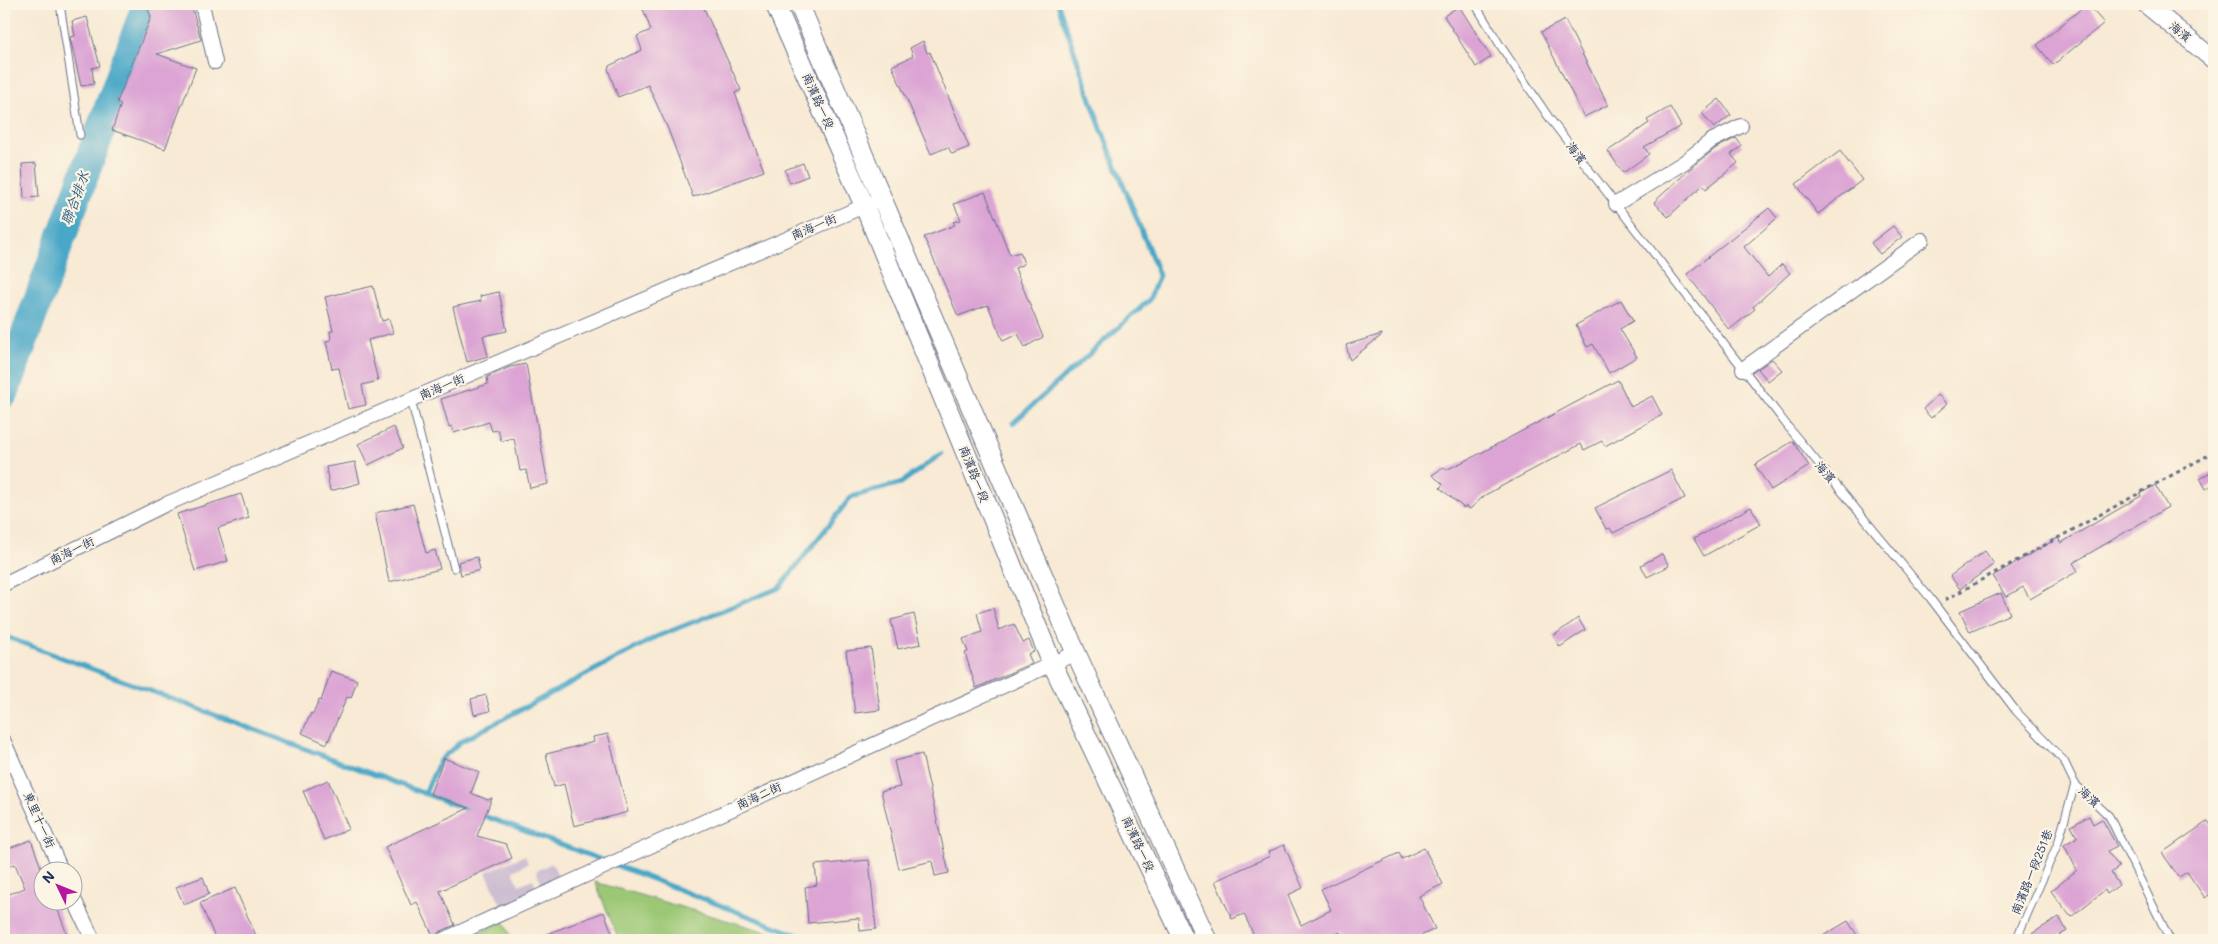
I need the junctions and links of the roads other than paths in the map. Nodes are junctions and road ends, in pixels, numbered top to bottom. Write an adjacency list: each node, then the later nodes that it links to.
1 (60, 4): 10 (lane)
2 (202, 4): 8 (street)
3 (775, 4): 13 (main road, 南濱路一段)
4 (799, 4): 11 (main road, 南濱路一段)
5 (1475, 4): 12 (lane, 海濱)
6 (2146, 4): 7 (street, 海濱)
7 (2214, 60)
8 (215, 62)
9 (1741, 126): 12 (street)
10 (80, 135)
11 (884, 198): 13 (street, 南海一街); 19 (main road, 南濱路一段)
12 (1616, 204): 15 (lane, 海濱)
13 (864, 206): 16 (street, 南海一街); 20 (main road, 南濱路一段)
14 (1922, 240): 15 (street)
15 (1743, 369): 22 (lane, 海濱)
16 (411, 400): 17 (lane); 18 (street, 南海一街)
17 (454, 568)
18 (4, 584)
19 (1076, 653): 20 (street, 南海二街); 28 (main road, 南濱路一段)
20 (1052, 662): 26 (street, 南海二街); 27 (main road, 南濱路一段)
21 (4, 742): 23 (street, 東里十一街)
22 (2075, 784): 29 (lane, 南濱路一段251巷); 30 (lane, 海濱)
23 (58, 862)
24 (80, 912): 25 (street)
25 (93, 940)
26 (443, 940)
27 (1184, 940)
28 (1207, 940)
29 (2016, 940)
30 (2170, 940)

